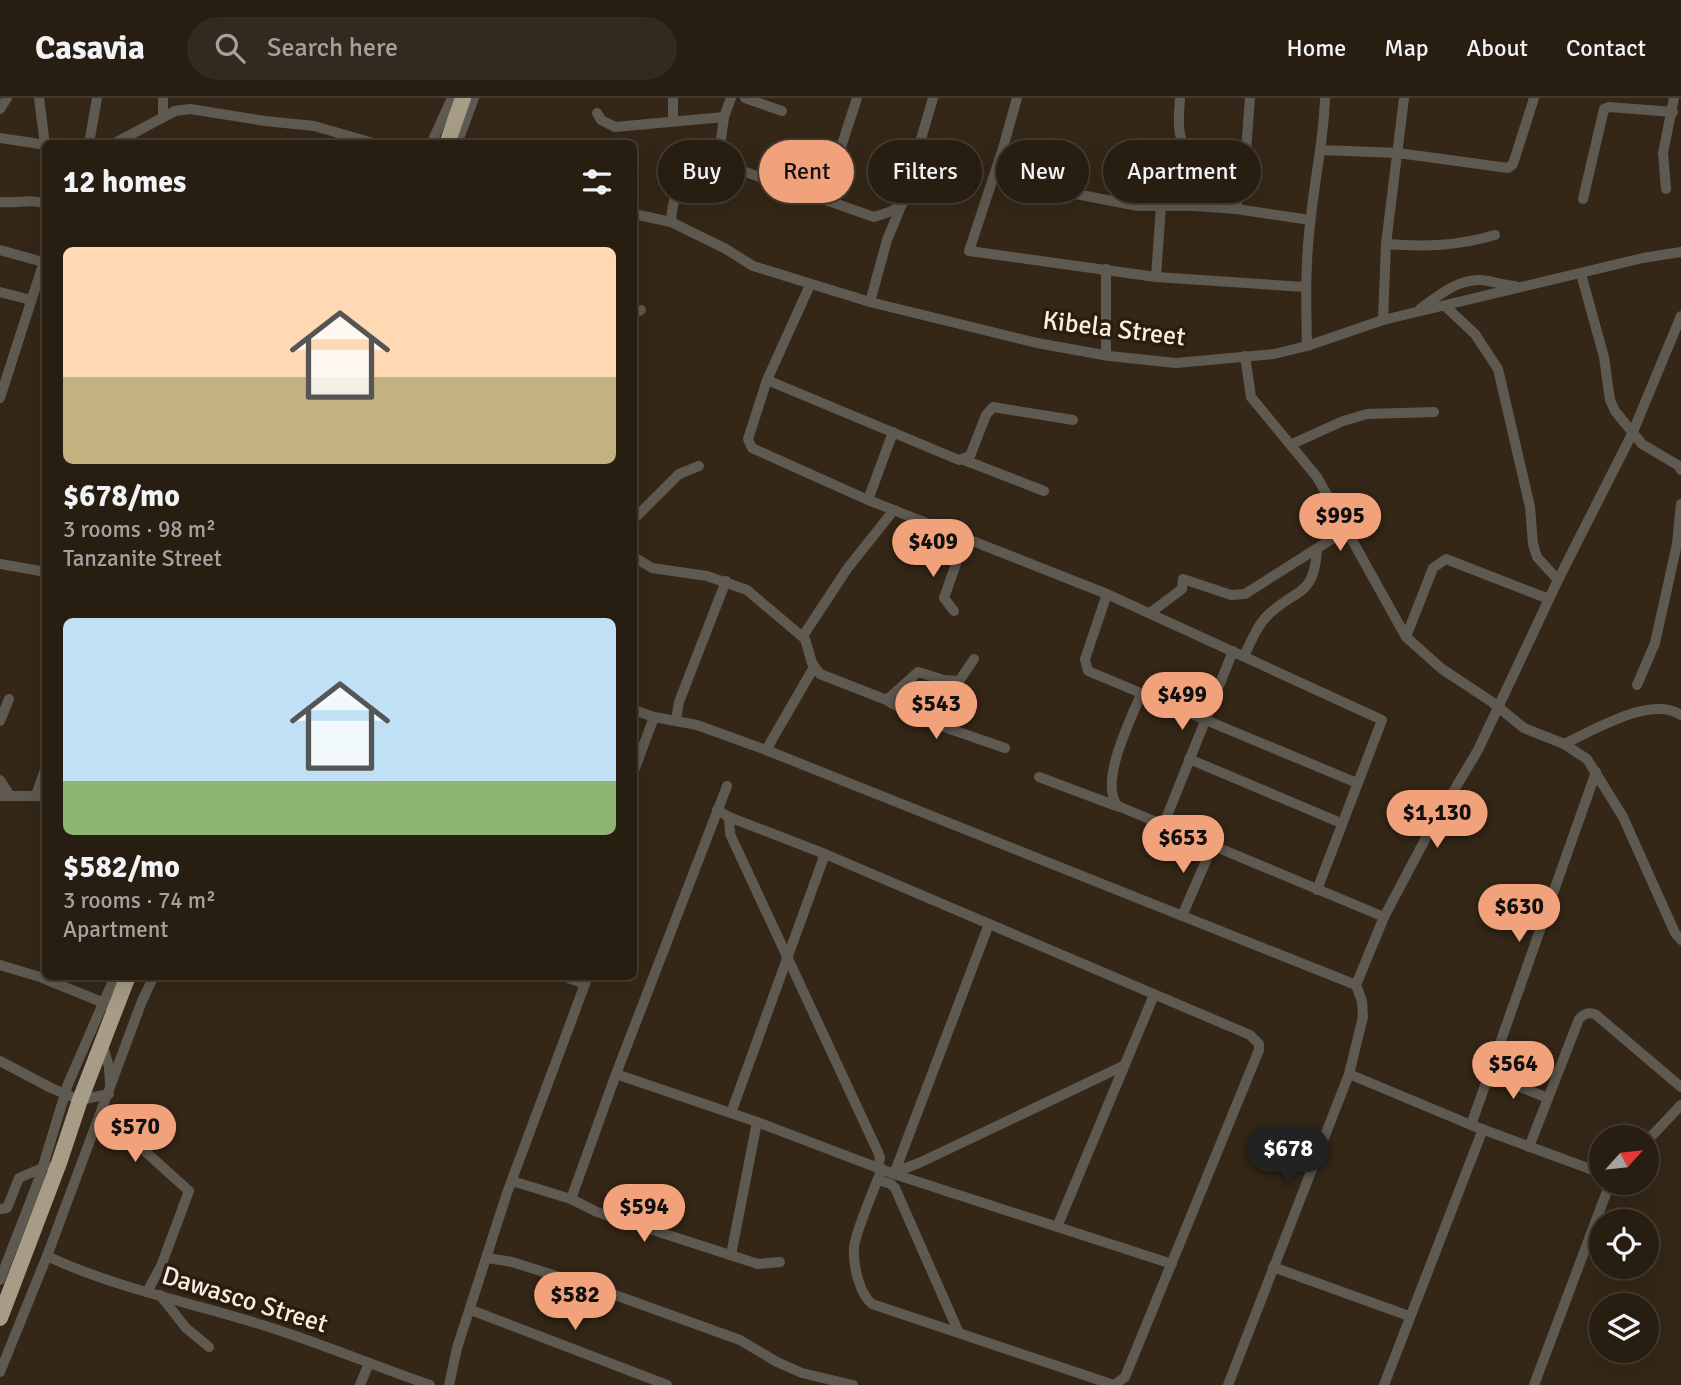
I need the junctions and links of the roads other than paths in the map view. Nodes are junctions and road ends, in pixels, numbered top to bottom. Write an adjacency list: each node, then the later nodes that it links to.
1 (7, 98): 20 (street)
2 (39, 98): 29 (street)
3 (97, 98): 30 (street)
4 (163, 98): 24 (street)
5 (452, 98): 32 (street)
6 (463, 98): 33 (highway)
7 (474, 98): 34 (street)
8 (673, 98): 26 (street)
9 (731, 98): 25 (street)
10 (745, 98): 21 (street)
11 (857, 98): 36 (street)
12 (932, 98): 50 (street)
13 (1017, 98): 42 (street)
14 (1180, 98): 37 (street)
15 (1250, 98): 38 (street)
16 (1325, 98): 40 (street)
17 (1404, 98): 41 (street)
18 (1534, 98): 41 (street)
19 (1674, 98): 22 (street)
20 (0, 109)
21 (782, 111)
22 (1673, 112): 43 (street); 44 (street)
23 (597, 113): 26 (street)
24 (163, 116): 28 (street); 31 (street)
25 (724, 117): 26 (street); 35 (street)
26 (673, 121)
27 (0, 138): 39 (street)
28 (343, 139)
29 (44, 140)
30 (90, 140)
31 (120, 140)
32 (433, 140)
33 (448, 140)
34 (458, 140)
35 (721, 140)
36 (843, 140)
37 (1181, 140)
38 (1246, 140)
39 (42, 145)
40 (1321, 150): 41 (street); 55 (street)
41 (1398, 153): 59 (street)
42 (993, 178): 51 (street); 64 (street)
43 (1666, 189)
44 (1583, 199)
45 (0, 202): 46 (street)
46 (42, 203)
47 (672, 203): 56 (street)
48 (831, 203): 54 (street)
49 (1237, 203): 52 (street)
50 (902, 204): 54 (street); 58 (street)
51 (1161, 206): 52 (street); 66 (street)
52 (1236, 209): 55 (street)
53 (637, 215): 56 (street, Kibela Street)
54 (874, 217): 58 (street)
55 (1310, 220): 68 (street)
56 (671, 222): 67 (street, Kibela Street)
57 (1495, 235): 59 (street)
58 (887, 240): 72 (street)
59 (1387, 244): 76 (street)
60 (0, 250): 62 (street)
61 (1681, 252): 65 (street, Kibela Street)
62 (42, 259)
63 (42, 265): 71 (street)
64 (1106, 269): 66 (street); 78 (street)
65 (1581, 274): 69 (street, Kibela Street); 86 (street)
66 (1156, 277): 68 (street)
67 (810, 285): 72 (street, Kibela Street); 81 (street)
68 (1305, 287): 77 (street)
69 (1521, 287): 73 (street, Kibela Street); 74 (street)
70 (0, 292): 71 (street)
71 (31, 300): 80 (street)
72 (870, 302): 78 (street, Kibela Street)
73 (1445, 306): 74 (street, Kibela Street); 102 (street)
74 (1415, 313): 76 (street, Kibela Street)
75 (1681, 316): 86 (street)
76 (1383, 320): 77 (street, Kibela Street)
77 (1307, 346): 79 (street, Kibela Street)
78 (1106, 355): 79 (street, Kibela Street)
79 (1245, 356): 87 (street)
80 (5, 364): 82 (street)
81 (767, 380): 85 (street); 92 (street)
82 (0, 397)
83 (1434, 412): 87 (street)
84 (1073, 420): 88 (street)
85 (893, 432): 88 (street); 92 (street)
86 (1632, 434): 90 (street); 102 (street)
87 (1292, 444): 96 (street)
88 (964, 460): 91 (street)
89 (699, 466): 95 (street)
90 (1681, 470)
91 (1044, 491)
92 (868, 500): 94 (street)
93 (1681, 504): 113 (street)
94 (894, 510): 97 (street); 108 (street)
95 (637, 516)
96 (1346, 530): 98 (street); 109 (street)
97 (965, 538): 104 (street); 106 (street)
98 (1317, 549): 107 (street); 110 (street)
99 (637, 559): 103 (street)
100 (0, 564): 101 (street)
101 (42, 571)
102 (1558, 580): 105 (street)
103 (726, 581): 108 (street); 122 (street)
104 (1107, 594): 107 (street); 114 (street)
105 (1549, 599): 109 (street); 117 (street)
106 (954, 611)
107 (1150, 613): 110 (street)
108 (803, 636): 112 (street)
109 (1406, 637): 117 (street)
110 (1239, 654): 121 (street); 132 (street)
111 (974, 659): 116 (street)
112 (814, 667): 116 (street); 126 (street)
113 (1637, 685)
114 (1141, 694): 121 (street); 136 (street)
115 (9, 699): 123 (street)
116 (884, 699): 125 (street)
117 (1499, 708): 124 (street); 145 (street)
118 (637, 711): 120 (street)
119 (1681, 715): 124 (street)
120 (654, 717): 122 (street); 128 (street)
121 (1205, 718): 127 (street); 132 (street)
122 (676, 720): 126 (street)
123 (0, 721)
124 (1564, 744): 129 (street)
125 (1005, 748)
126 (766, 750): 144 (street)
127 (1189, 759): 139 (street); 140 (street)
128 (637, 763)
129 (1596, 772): 147 (street); 164 (street)
130 (1039, 777): 136 (street)
131 (0, 780): 135 (street)
132 (1357, 783): 139 (street)
133 (727, 786): 137 (street)
134 (41, 795): 135 (street)
135 (5, 796)
136 (1123, 809): 140 (street)
137 (717, 810): 138 (street); 162 (street)
138 (729, 817): 142 (street); 148 (street)
139 (1341, 823): 143 (street)
140 (1163, 826): 141 (street)
141 (1212, 847): 143 (street); 144 (street)
142 (825, 854): 146 (street); 148 (street)
143 (1317, 890): 145 (street)
144 (1182, 916): 156 (street)
145 (1384, 917): 156 (street)
146 (989, 923): 157 (street); 180 (street)
147 (1681, 940)
148 (786, 954): 170 (street); 181 (street)
149 (0, 965): 150 (street)
150 (42, 978)
151 (48, 980): 158 (street)
152 (115, 980): 158 (street)
153 (126, 980): 158 (highway)
154 (152, 980): 166 (street)
155 (587, 980): 182 (street)
156 (1356, 985): 163 (street)
157 (1154, 995): 161 (street); 191 (street)
158 (110, 1005): 159 (highway); 167 (street)
159 (102, 1043): 166 (street); 167 (highway)
160 (0, 1061): 167 (street)
161 (1123, 1066): 180 (street); 186 (street)
162 (616, 1074): 170 (street); 184 (street)
163 (1349, 1074): 173 (street); 192 (street)
164 (1489, 1074): 168 (street); 173 (street)
165 (1681, 1087): 168 (street)
166 (110, 1092): 167 (street); 171 (street)
167 (72, 1097): 177 (highway); 178 (street)
168 (1548, 1098): 176 (street)
169 (1679, 1110): 175 (street)
170 (731, 1113): 172 (street)
171 (100, 1115): 188 (street); 194 (street)
172 (757, 1122): 181 (street); 187 (street)
173 (1471, 1125): 174 (street)
174 (1483, 1129): 176 (street); 197 (street)
175 (1659, 1129)
176 (1529, 1147): 179 (street)
177 (59, 1163): 178 (street); 193 (highway)
178 (42, 1168): 185 (street); 193 (street)
179 (1589, 1169)
180 (895, 1171): 181 (street); 186 (street)
181 (879, 1172): 199 (street); 199 (street)
182 (512, 1181): 184 (street); 189 (street)
183 (1605, 1195): 210 (street)
184 (570, 1199): 187 (street)
185 (0, 1209)
186 (1057, 1227): 191 (street)
187 (731, 1255): 190 (street)
188 (47, 1256): 194 (street, Dawasco Street); 202 (street)
189 (488, 1258): 196 (street); 207 (street)
190 (780, 1262)
191 (1172, 1264): 199 (street)
192 (1272, 1267): 197 (street); 208 (street)
193 (4, 1277): 198 (highway)
194 (147, 1292): 195 (street, Dawasco Street)
195 (160, 1295): 200 (street); 201 (street, Dawasco Street)
196 (471, 1310): 205 (street); 206 (street)
197 (1409, 1317): 209 (street)
198 (0, 1318)
199 (959, 1333)
200 (209, 1347)
201 (369, 1363): 203 (street); 204 (street, Dawasco Street)
202 (0, 1372)
203 (360, 1385)
204 (430, 1385)
205 (449, 1385)
206 (667, 1385)
207 (853, 1385)
208 (1228, 1385)
209 (1384, 1385)
210 (1534, 1385)

